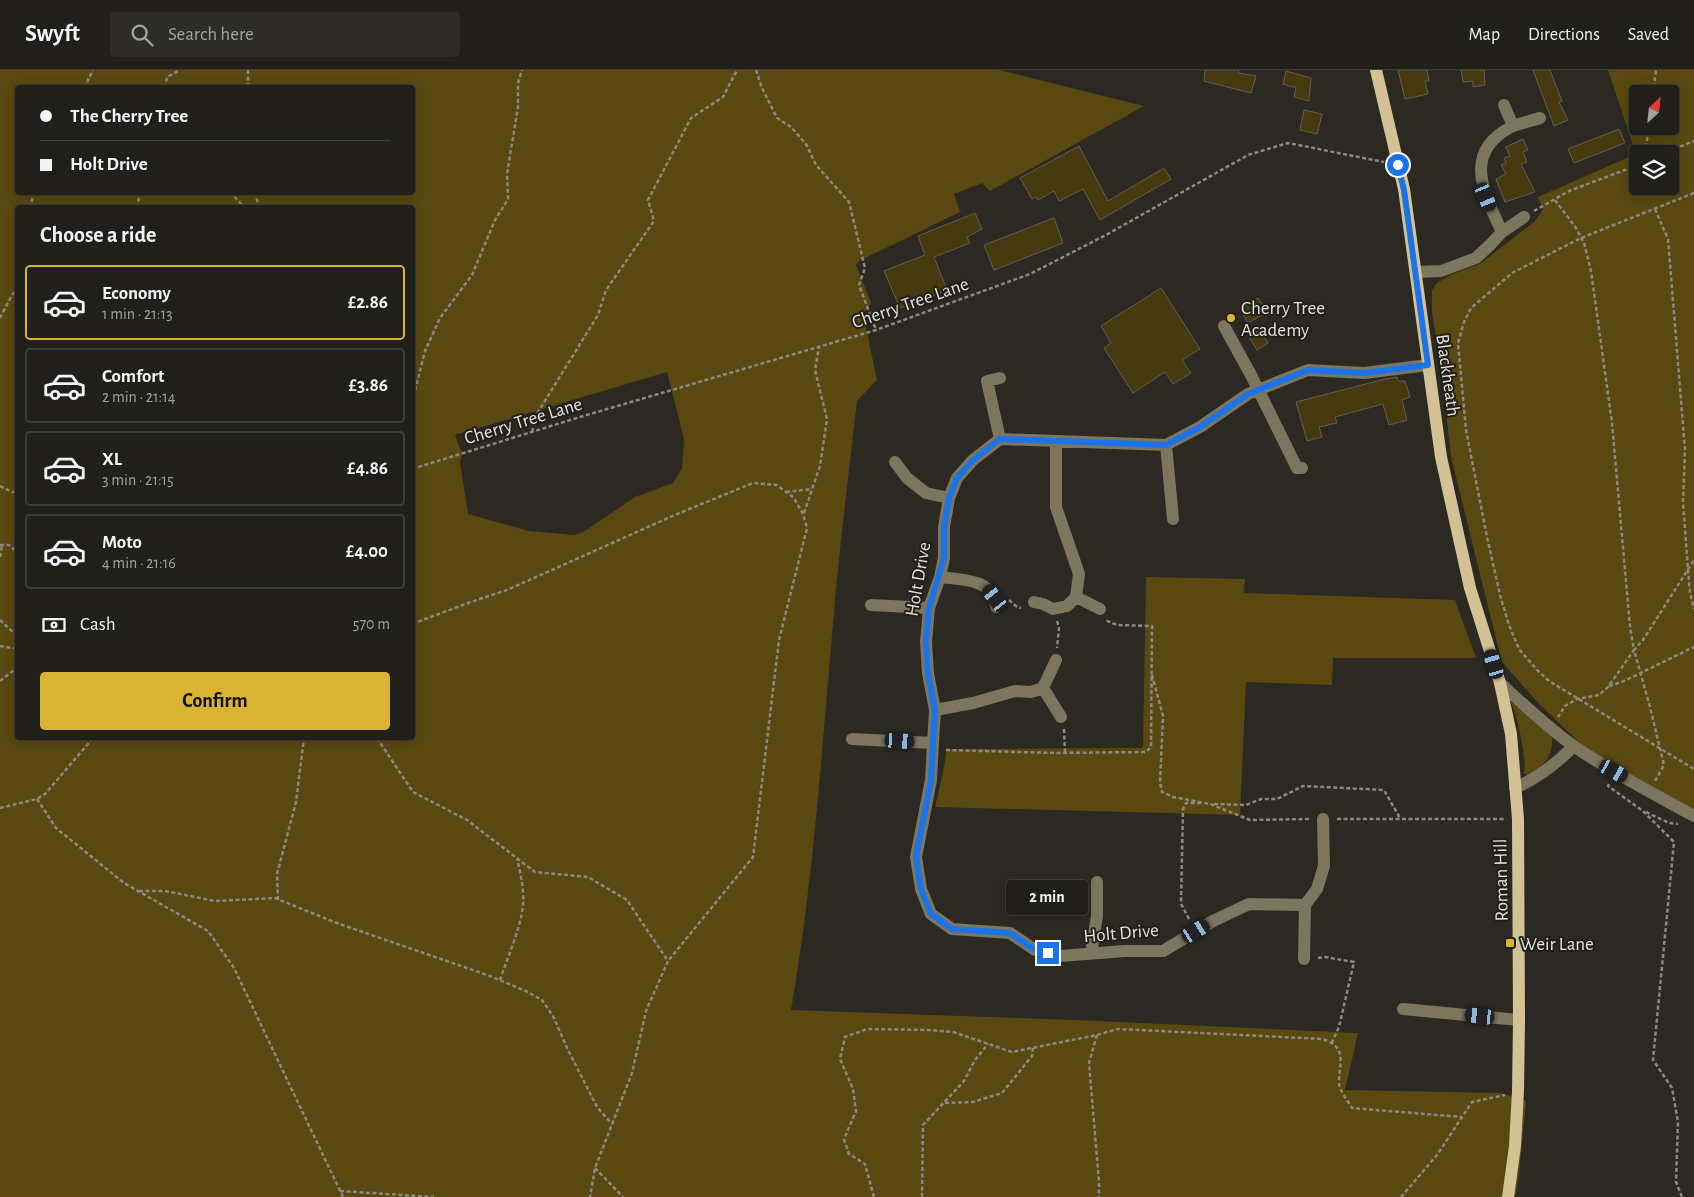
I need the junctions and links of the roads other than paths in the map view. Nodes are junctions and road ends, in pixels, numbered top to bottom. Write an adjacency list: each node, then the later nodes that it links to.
1 (1376, 70): 7 (main road, Blackheath)
2 (1504, 105): 4 (street)
3 (1540, 118): 4 (street)
4 (1513, 126): 6 (street)
5 (1524, 218): 6 (street)
6 (1502, 232): 7 (street)
7 (1416, 272): 9 (main road, Blackheath)
8 (1224, 326): 11 (street)
9 (1428, 365): 11 (street); 27 (main road, Blackheath)
10 (1000, 378): 12 (street)
11 (1257, 390): 14 (street); 16 (street)
12 (1000, 439): 13 (street); 17 (street, Holt Drive)
13 (1056, 442): 14 (street); 20 (street)
14 (1166, 445): 18 (street)
15 (895, 462): 17 (street)
16 (1295, 468)
17 (949, 498): 19 (street, Holt Drive)
18 (1173, 519)
19 (940, 577): 23 (street); 24 (street, Holt Drive)
20 (1076, 597): 21 (street); 25 (street)
21 (1034, 602)
22 (871, 605): 24 (street)
23 (996, 607)
24 (929, 608): 29 (street, Holt Drive)
25 (1100, 608)
26 (1056, 660): 28 (street)
27 (1500, 683): 33 (street); 34 (main road, Roman Hill)
28 (1043, 688): 29 (street); 30 (street)
29 (935, 710): 32 (street, Holt Drive)
30 (1061, 717)
31 (852, 739): 32 (street)
32 (933, 746): 39 (street, Holt Drive)
33 (1574, 746): 34 (street); 35 (street)
34 (1516, 788): 42 (main road, Roman Hill)
35 (1694, 816)
36 (1323, 819): 38 (street)
37 (1096, 882): 39 (street)
38 (1305, 905): 39 (street, Holt Drive); 40 (street)
39 (1091, 954)
40 (1304, 959)
41 (1403, 1009): 42 (street)
42 (1519, 1020): 43 (main road, Roman Hill)
43 (1508, 1197)

